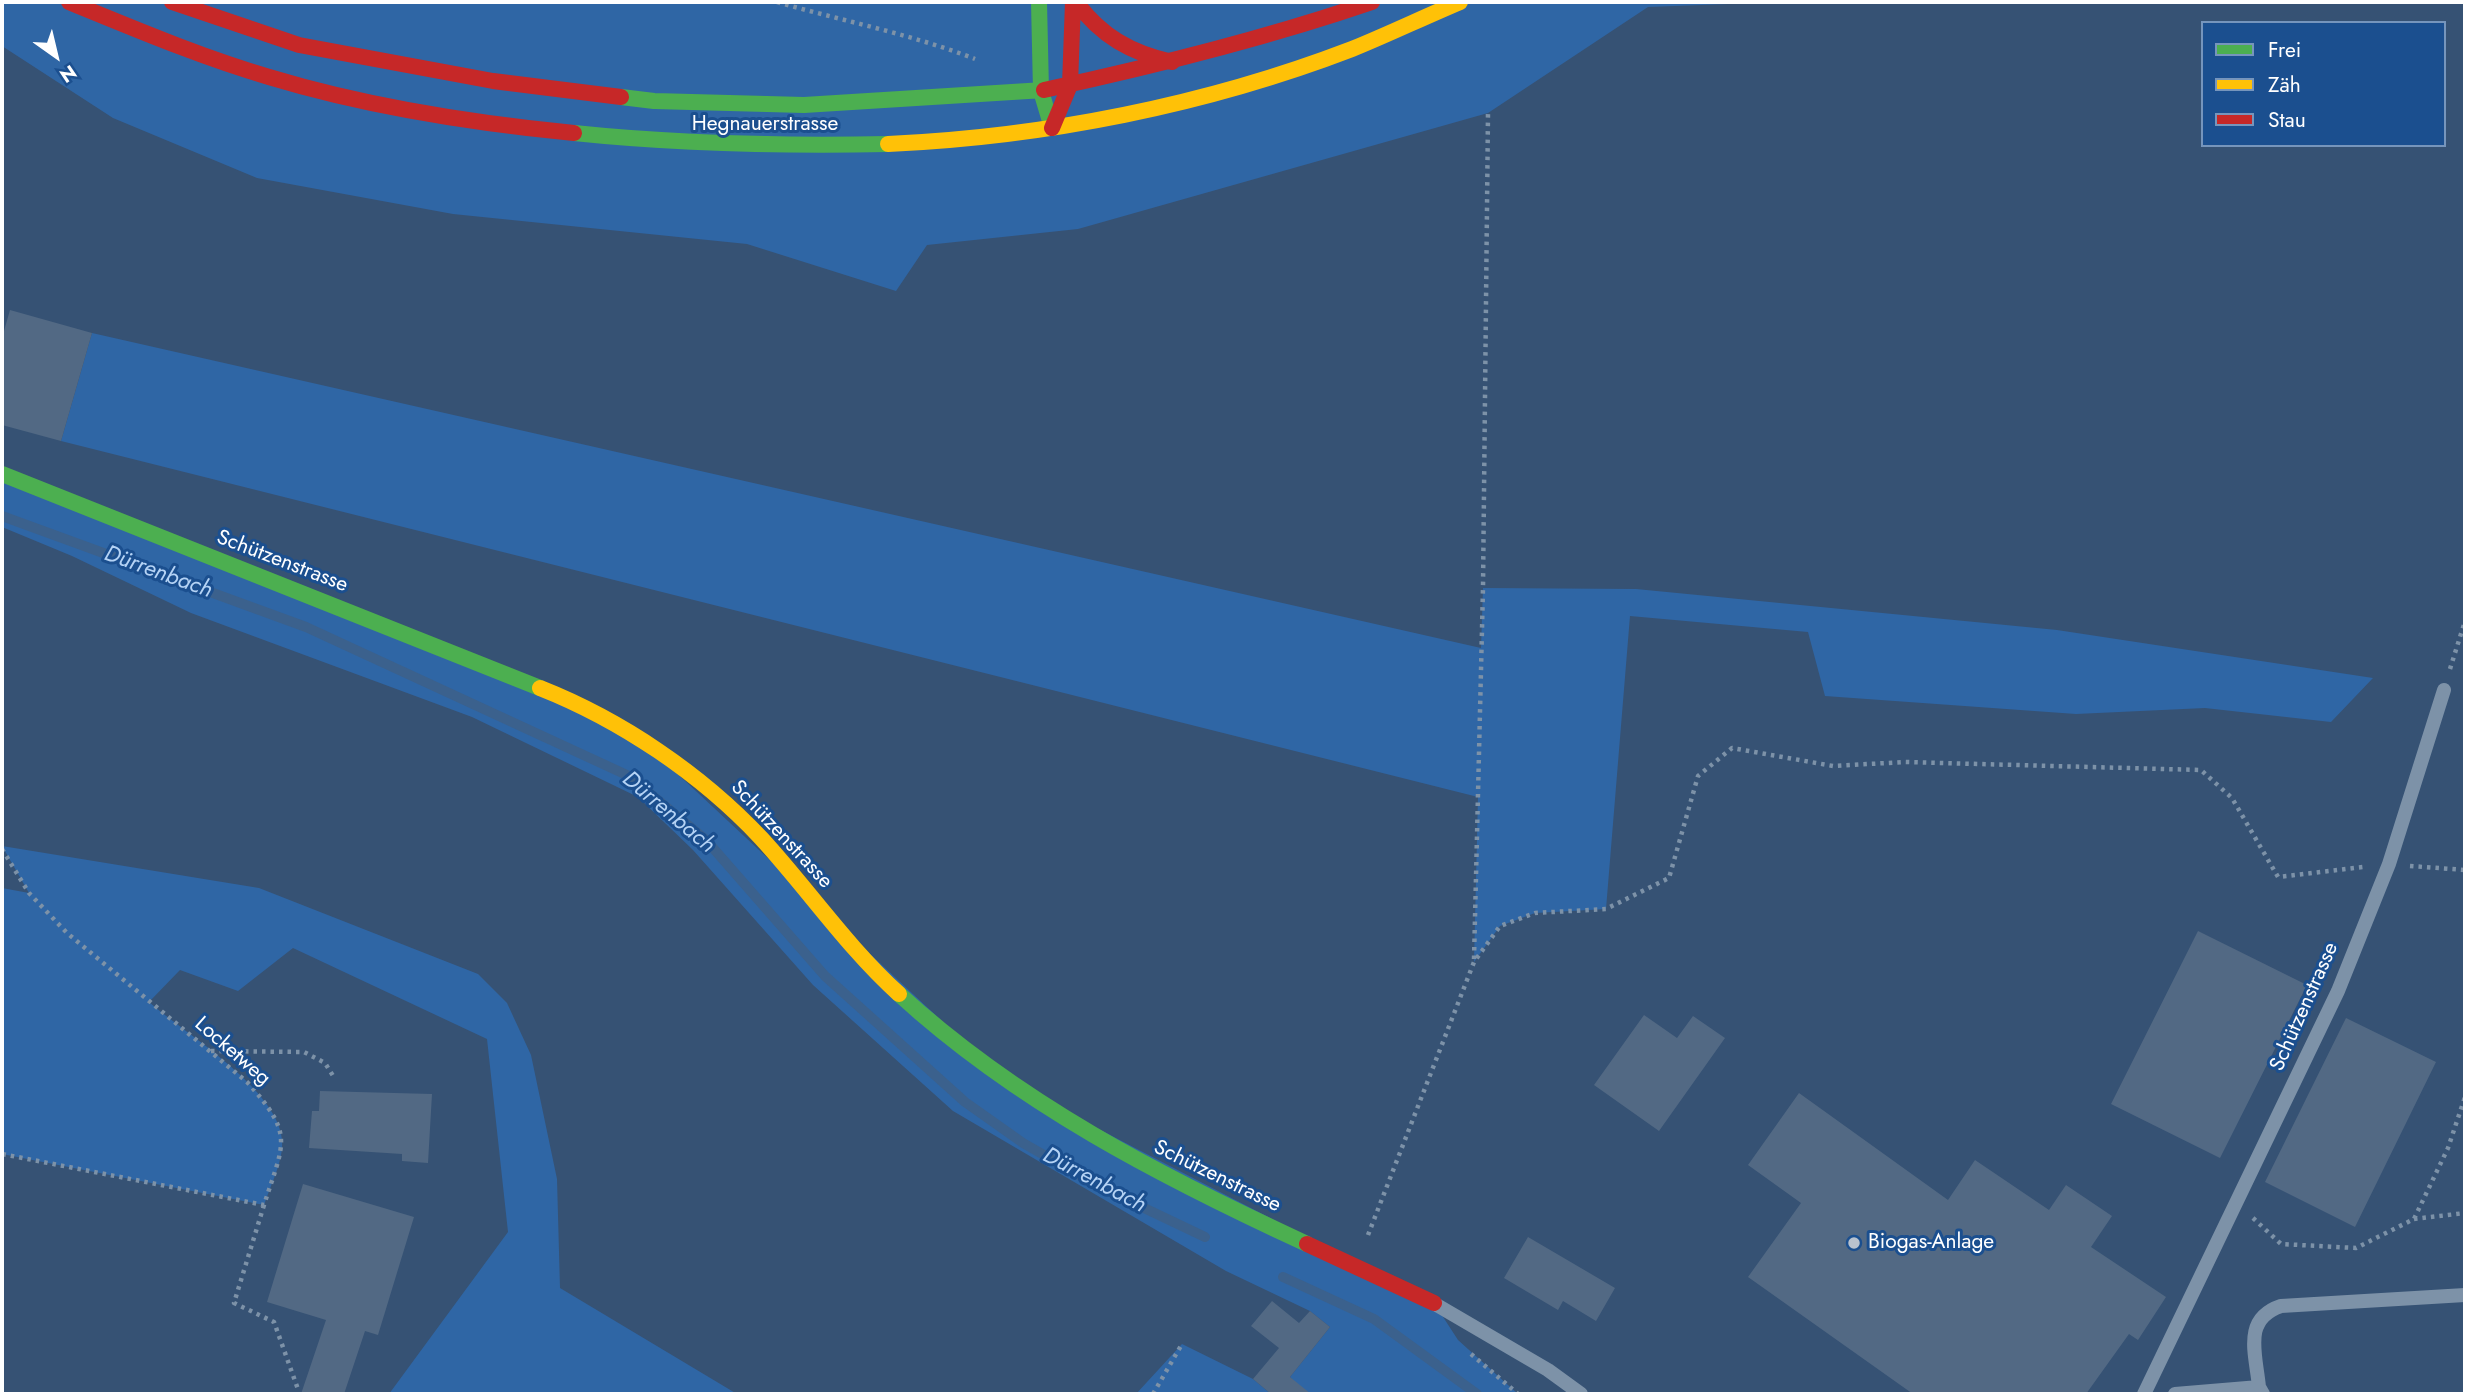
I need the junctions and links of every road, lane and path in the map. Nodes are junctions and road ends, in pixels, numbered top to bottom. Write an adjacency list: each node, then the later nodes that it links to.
1 (69, 2): 13 (main road, Hegnauerstrasse)
2 (172, 2): 11 (main road, Hegnauerstrasse)
3 (777, 2): 8 (path)
4 (1039, 2): 11 (main road)
5 (1075, 2): 9 (main road); 10 (main road)
6 (1373, 2): 9 (main road, Hegnauerstrasse)
7 (1460, 2): 13 (main road, Hegnauerstrasse)
8 (979, 61)
9 (1172, 62): 10 (main road, Hegnauerstrasse)
10 (1070, 85): 11 (main road, Hegnauerstrasse); 13 (main road)
11 (1041, 91): 13 (main road)
12 (1489, 113): 20 (path)
13 (1052, 128)
14 (2, 474): 29 (main road, Schützenstrasse)
15 (2465, 621): 16 (path)
16 (2444, 690): 18 (lane, Schützenstrasse)
17 (2, 849): 21 (path, Locketweg)
18 (2389, 864): 19 (path); 20 (path); 25 (lane, Schützenstrasse)
19 (2465, 870)
20 (1474, 962): 29 (path)
21 (210, 1051): 22 (path); 26 (path, Locketweg)
22 (335, 1079)
23 (2465, 1097): 28 (path)
24 (2, 1154): 26 (path)
25 (2237, 1203): 28 (path); 37 (lane, Schützenstrasse)
26 (264, 1205): 34 (path, Locketweg)
27 (2465, 1213): 28 (path)
28 (2414, 1219)
29 (1356, 1266): 31 (main road, Schützenstrasse)
30 (2465, 1295): 33 (lane)
31 (1434, 1303): 36 (lane)
32 (1182, 1344): 35 (path)
33 (2261, 1390): 38 (lane)
34 (299, 1392)
35 (1153, 1394)
36 (1581, 1394)
37 (2144, 1394)
38 (2175, 1394)

